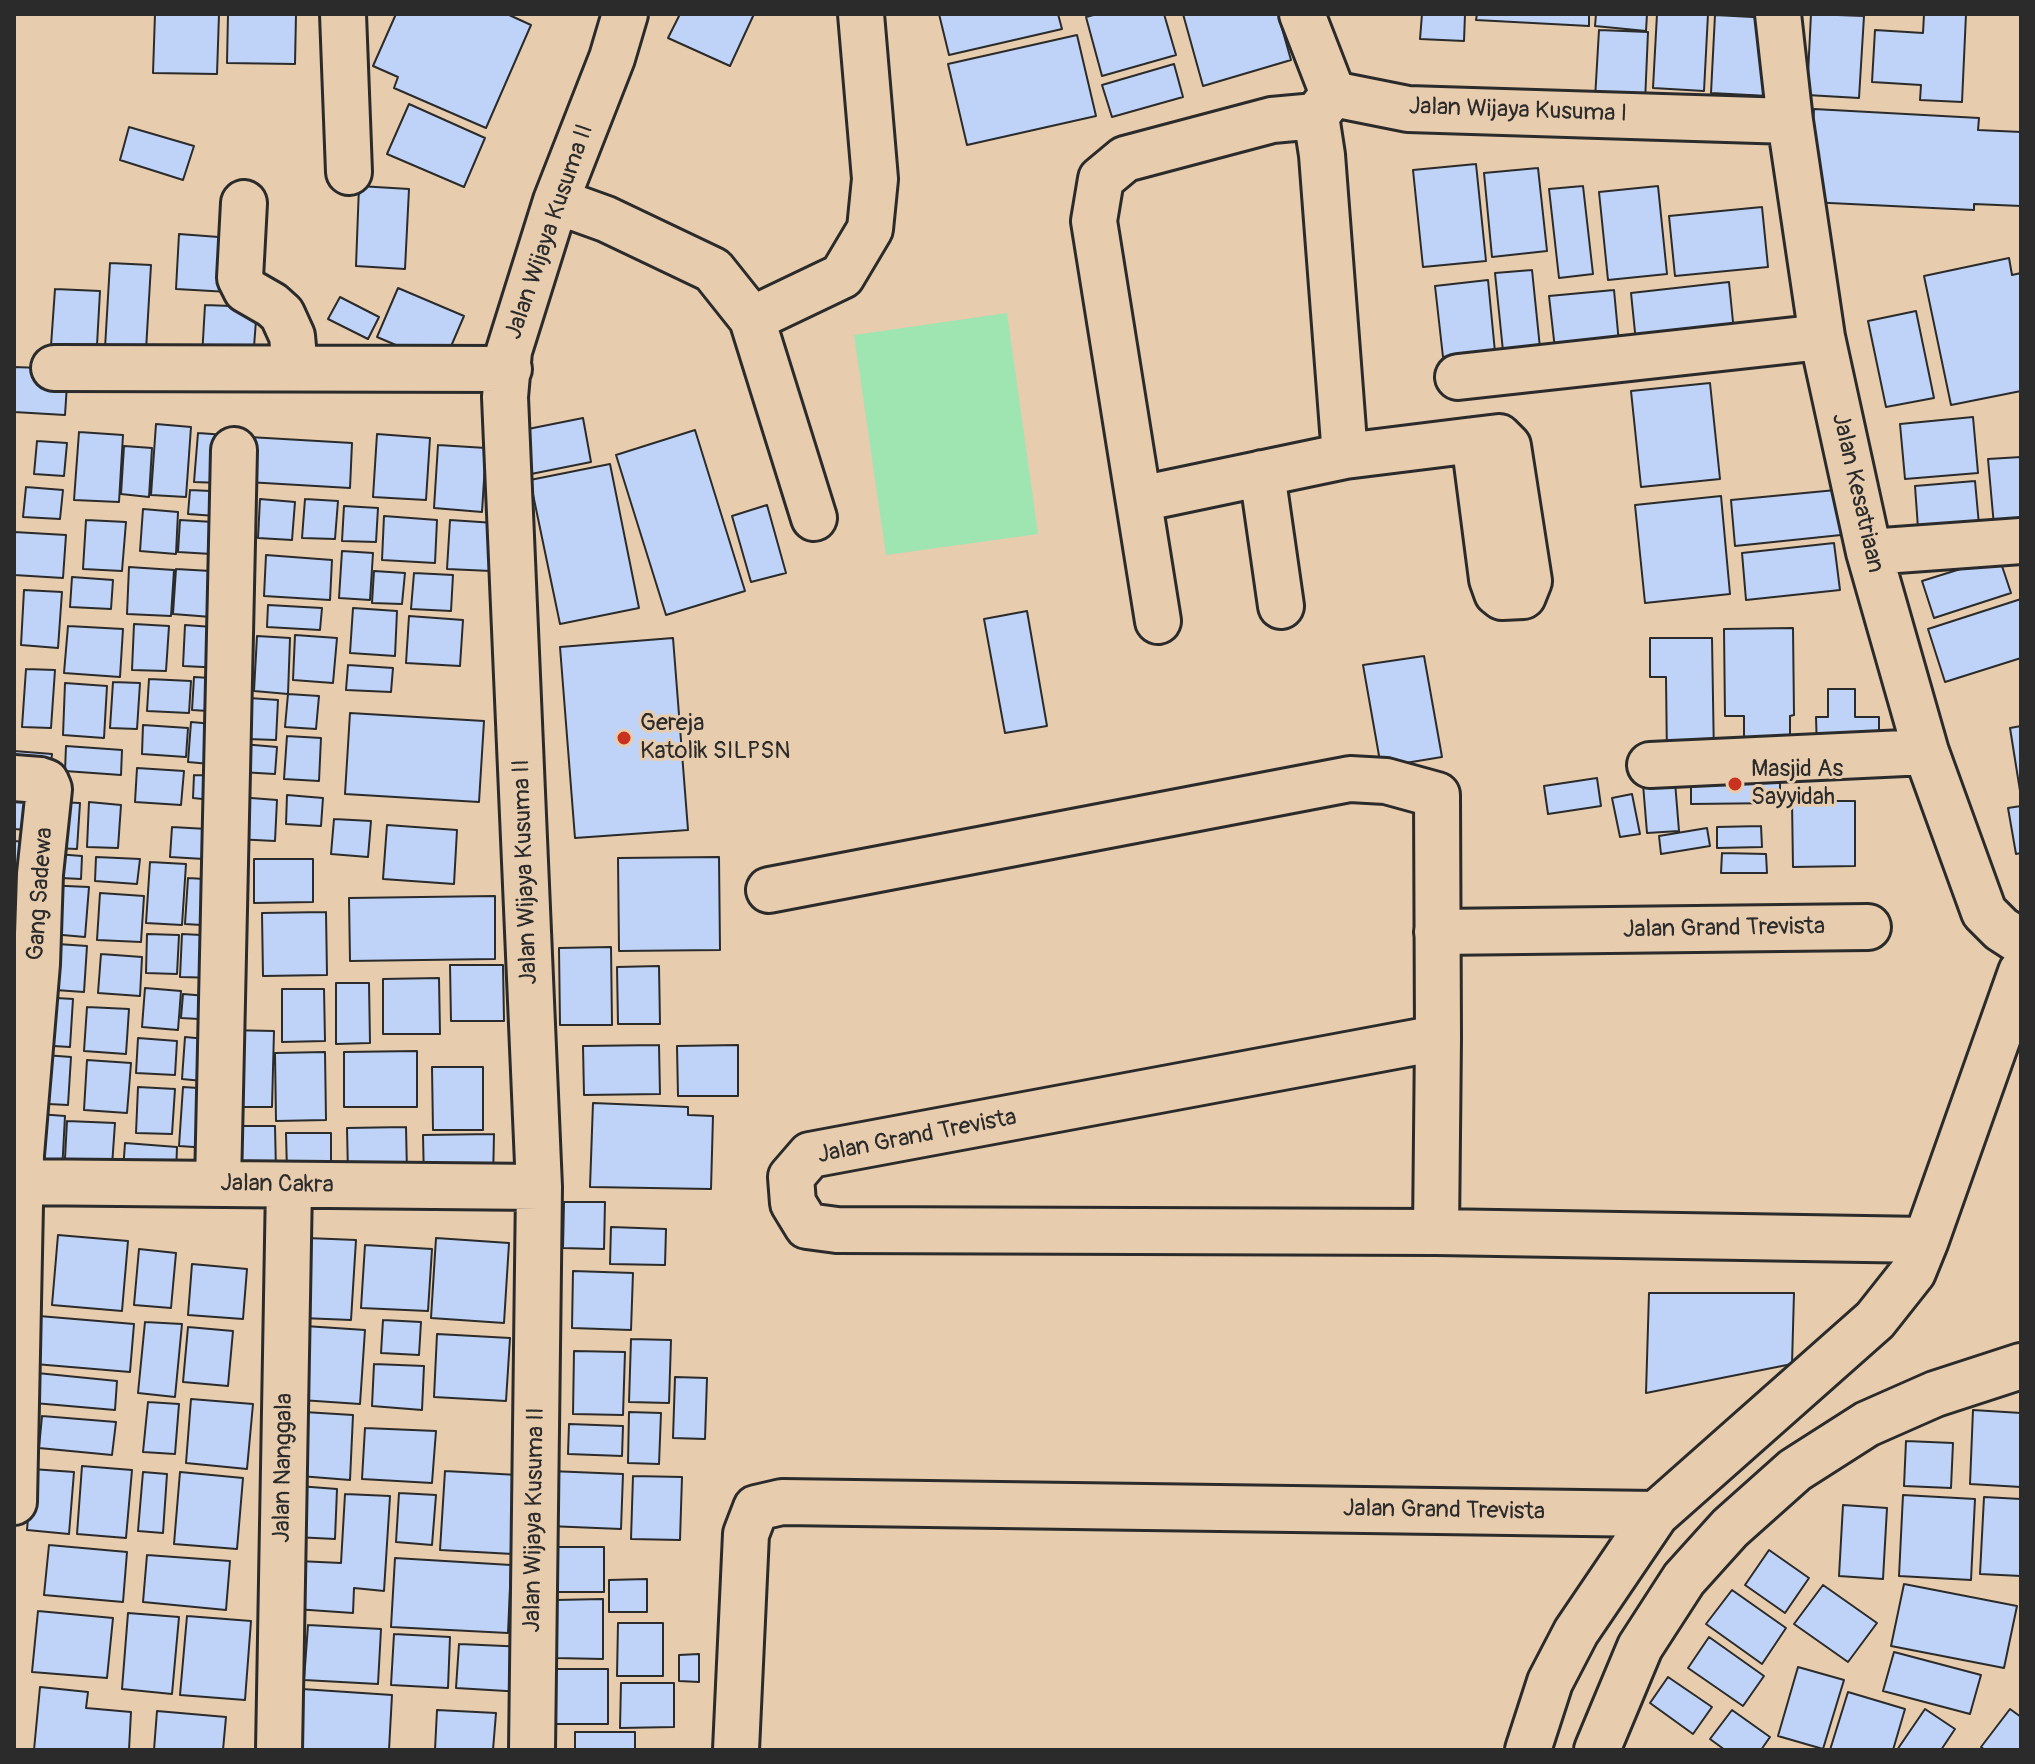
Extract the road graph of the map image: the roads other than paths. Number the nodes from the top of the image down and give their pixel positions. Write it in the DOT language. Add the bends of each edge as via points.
graph roads {
  1 [pos="343,14"];
  2 [pos="625,14"];
  3 [pos="861,14"];
  4 [pos="1302,14"];
  5 [pos="1778,14"];
  6 [pos="1325,105"];
  7 [pos="1790,121"];
  8 [pos="349,172"];
  9 [pos="556,201"];
  10 [pos="244,203"];
  11 [pos="752,319"];
  12 [pos="1822,337"];
  13 [pos="54,368"];
  14 [pos="295,368"];
  15 [pos="509,369"];
  16 [pos="1458,377"];
  17 [pos="1474,440"];
  18 [pos="234,450"];
  19 [pos="1345,456"];
  20 [pos="1262,473"];
  21 [pos="1140,499"];
  22 [pos="814,518"];
  23 [pos="2021,541"];
  24 [pos="1869,552"];
  25 [pos="1281,606"];
  26 [pos="1158,621"];
  27 [pos="1926,752"];
  28 [pos="1650,765"];
  29 [pos="14,778"];
  30 [pos="769,890"];
  31 [pos="1868,927"];
  32 [pos="1437,932"];
  33 [pos="2021,942"];
  34 [pos="2021,972"];
  35 [pos="1438,1038"];
  36 [pos="17,1182"];
  37 [pos="218,1184"];
  38 [pos="289,1185"];
  39 [pos="539,1187"];
  40 [pos="1436,1232"];
  41 [pos="1926,1240"];
  42 [pos="2021,1366"];
  43 [pos="14,1502"];
  44 [pos="1656,1514"];
  45 [pos="279,1750"];
  46 [pos="532,1750"];
  47 [pos="736,1750"];
  48 [pos="1528,1750"];
  49 [pos="1597,1750"];
  1 -- 8 [label="street"];
  2 -- 9 [label="street, Jalan Wijaya Kusuma II"];
  3 -- 11 [label="street" via="875,179 870,229 842,276"];
  4 -- 6 [label="street"];
  5 -- 7 [label="street, Jalan Kesatriaan"];
  6 -- 7 [label="street, Jalan Wijaya Kusuma I"];
  6 -- 19 [label="street" via="1322,155"];
  6 -- 21 [label="street, Jalan Wijaya Kusuma I" via="1125,159 1101,179 1094,221"];
  7 -- 12 [label="street, Jalan Kesatriaan"];
  9 -- 11 [label="street" via="713,270"];
  9 -- 15 [label="street, Jalan Wijaya Kusuma II" via="509,351"];
  10 -- 14 [label="street" via="240,278 246,290 282,314 292,336"];
  11 -- 22 [label="street"];
  12 -- 16 [label="street"];
  12 -- 24 [label="street, Jalan Kesatriaan"];
  13 -- 14 [label="street"];
  14 -- 15 [label="street"];
  15 -- 39 [label="street, Jalan Wijaya Kusuma II" via="505,397"];
  17 -- 19 [label="street"];
  18 -- 37 [label="street"];
  19 -- 20 [label="street"];
  20 -- 21 [label="street"];
  20 -- 25 [label="street"];
  21 -- 26 [label="street, Jalan Wijaya Kusuma I"];
  23 -- 24 [label="street"];
  24 -- 27 [label="street, Jalan Kesatriaan"];
  27 -- 28 [label="street"];
  27 -- 33 [label="street, Jalan Kesatriaan" via="1984,912"];
  29 -- 36 [label="street, Gang Sadewa" via="40,780 49,789"];
  30 -- 32 [label="street" via="1350,779 1386,781 1437,795"];
  31 -- 32 [label="street, Jalan Grand Trevista"];
  32 -- 35 [label="street"];
  34 -- 41 [label="street"];
  35 -- 40 [label="street"];
  35 -- 40 [label="street, Jalan Grand Trevista" via="810,1155 791,1177 793,1203 807,1226 837,1230"];
  36 -- 37 [label="street, Jalan Cakra"];
  36 -- 43 [label="street"];
  37 -- 38 [label="street, Jalan Cakra"];
  38 -- 39 [label="street, Jalan Cakra"];
  38 -- 45 [label="street, Jalan Nanggala"];
  39 -- 46 [label="street, Jalan Wijaya Kusuma II"];
  40 -- 41 [label="street, Jalan Grand Trevista"];
  41 -- 44 [label="street" via="1913,1272 1875,1320"];
  42 -- 49 [label="street" via="1935,1394 1867,1424 1795,1470 1730,1528 1684,1579 1640,1647"];
  44 -- 47 [label="street, Jalan Grand Trevista" via="782,1502 756,1508 746,1534"];
  44 -- 48 [label="street" via="1576,1632 1550,1682"];
}
